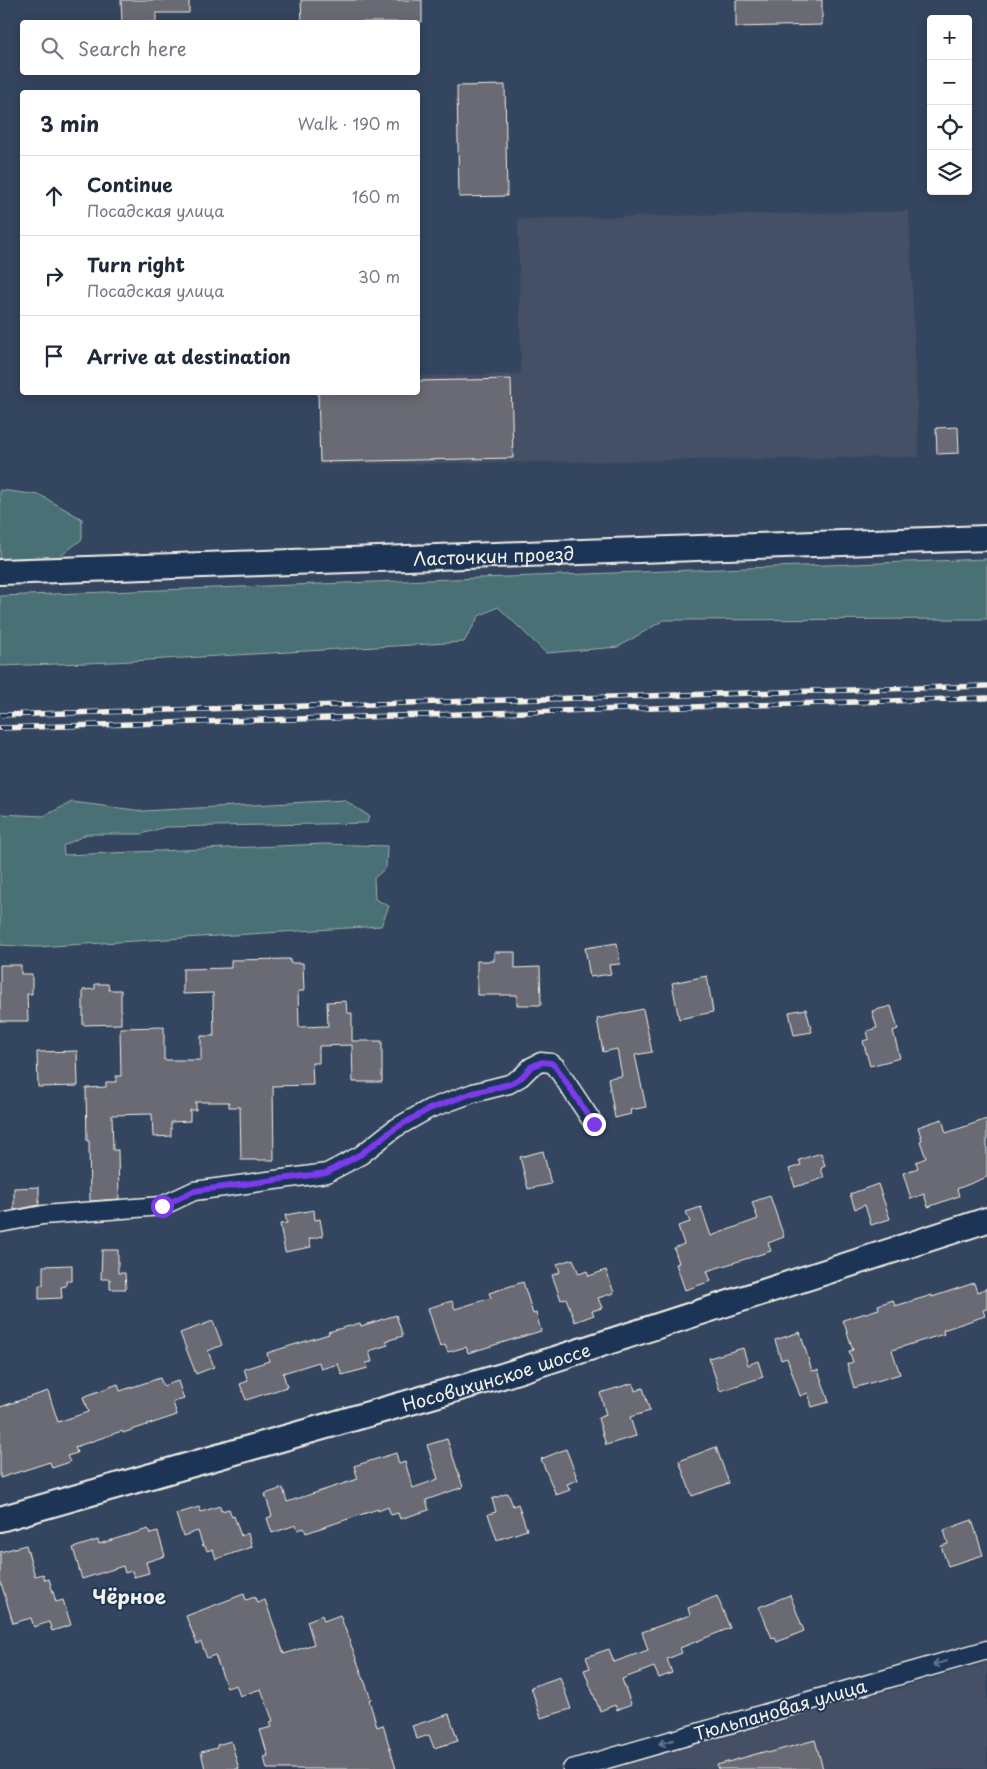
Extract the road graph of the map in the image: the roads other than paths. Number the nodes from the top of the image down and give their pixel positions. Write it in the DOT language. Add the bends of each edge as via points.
graph roads {
  1 [pos="987,538"];
  2 [pos="0,572"];
  3 [pos="594,1124"];
  4 [pos="987,1220"];
  5 [pos="0,1223"];
  6 [pos="0,1519"];
  7 [pos="987,1650"];
  8 [pos="572,1769"];
  1 -- 2 [label="main road, Ласточкин проезд"];
  3 -- 5 [label="street" via="556,1067 542,1062 510,1084 429,1109 326,1173 194,1191 162,1206 42,1215"];
  4 -- 6 [label="main road, Носовихинское шоссе" via="502,1376"];
  7 -- 8 [label="street, Тюльпановая улица, one-way"];
}
